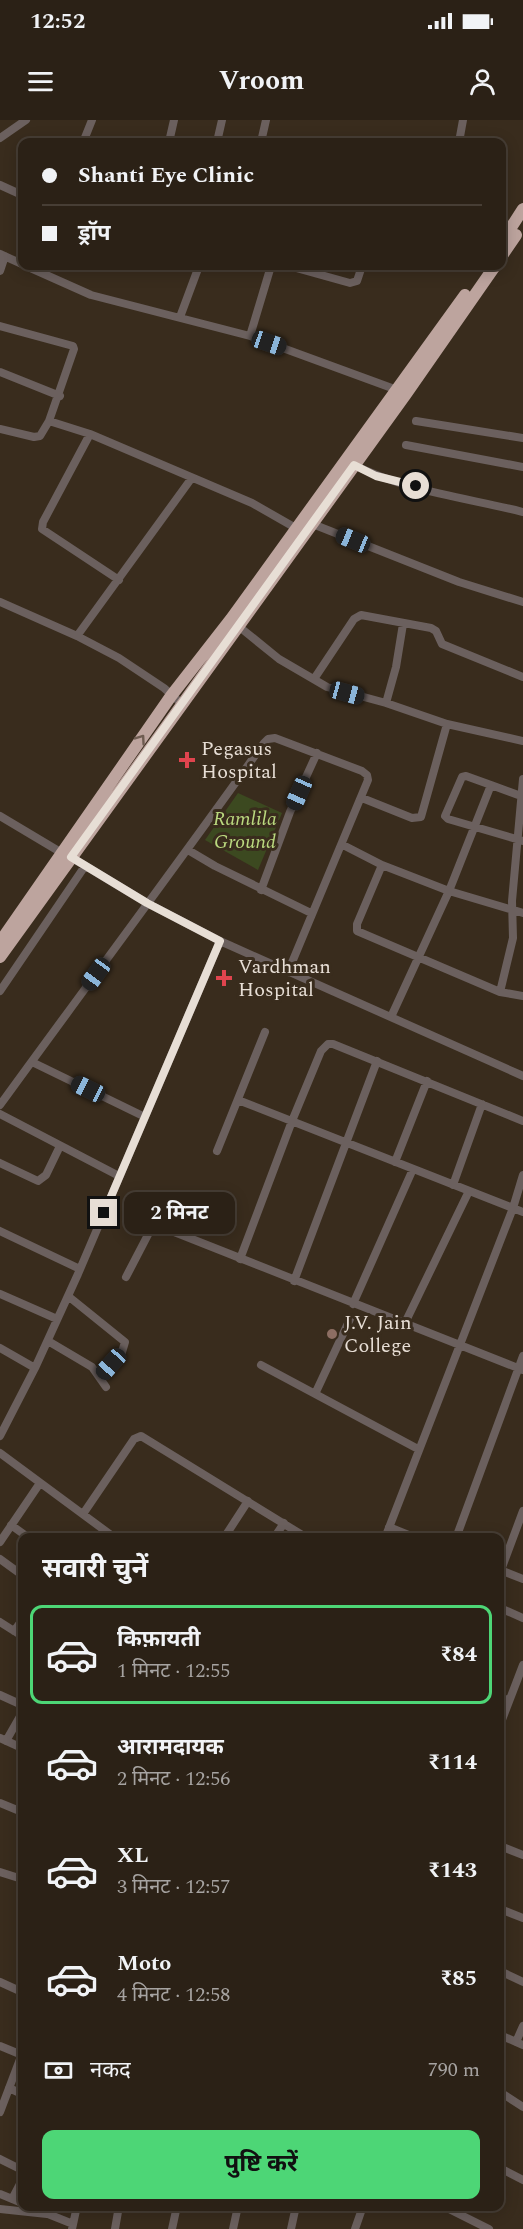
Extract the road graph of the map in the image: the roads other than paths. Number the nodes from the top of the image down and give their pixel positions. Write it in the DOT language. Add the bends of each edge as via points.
graph roads {
  1 [pos="26,120"];
  2 [pos="92,120"];
  3 [pos="174,120"];
  4 [pos="222,120"];
  5 [pos="266,120"];
  6 [pos="463,120"];
  7 [pos="0,138"];
  8 [pos="87,138"];
  9 [pos="170,138"];
  10 [pos="218,138"];
  11 [pos="262,138"];
  12 [pos="460,138"];
  13 [pos="0,185"];
  14 [pos="18,193"];
  15 [pos="523,209"];
  16 [pos="523,224"];
  17 [pos="506,241"];
  18 [pos="506,244"];
  19 [pos="3,255"];
  20 [pos="18,262"];
  21 [pos="35,270"];
  22 [pos="198,270"];
  23 [pos="270,270"];
  24 [pos="304,270"];
  25 [pos="361,270"];
  26 [pos="483,270"];
  27 [pos="492,270"];
  28 [pos="0,271"];
  29 [pos="180,317"];
  30 [pos="0,326"];
  31 [pos="250,336"];
  32 [pos="0,372"];
  33 [pos="401,391"];
  34 [pos="60,396"];
  35 [pos="49,421"];
  36 [pos="416,421"];
  37 [pos="0,429"];
  38 [pos="90,434"];
  39 [pos="523,438"];
  40 [pos="406,445"];
  41 [pos="354,465"];
  42 [pos="523,467"];
  43 [pos="191,478"];
  44 [pos="523,512"];
  45 [pos="303,526"];
  46 [pos="119,580"];
  47 [pos="523,602"];
  48 [pos="0,603"];
  49 [pos="403,624"];
  50 [pos="237,625"];
  51 [pos="77,636"];
  52 [pos="523,677"];
  53 [pos="315,679"];
  54 [pos="171,696"];
  55 [pos="386,703"];
  56 [pos="182,704"];
  57 [pos="447,724"];
  58 [pos="523,741"];
  59 [pos="317,753"];
  60 [pos="523,779"];
  61 [pos="490,785"];
  62 [pos="520,796"];
  63 [pos="362,798"];
  64 [pos="0,816"];
  65 [pos="475,827"];
  66 [pos="520,840"];
  67 [pos="343,845"];
  68 [pos="188,850"];
  69 [pos="65,854"];
  70 [pos="382,864"];
  71 [pos="85,866"];
  72 [pos="261,890"];
  73 [pos="449,891"];
  74 [pos="147,903"];
  75 [pos="512,911"];
  76 [pos="311,913"];
  77 [pos="523,913"];
  78 [pos="220,941"];
  79 [pos="0,942"];
  80 [pos="0,957"];
  81 [pos="420,957"];
  82 [pos="288,972"];
  83 [pos="0,991"];
  84 [pos="500,992"];
  85 [pos="523,996"];
  86 [pos="391,1017"];
  87 [pos="265,1032"];
  88 [pos="377,1061"];
  89 [pos="32,1062"];
  90 [pos="523,1076"];
  91 [pos="427,1081"];
  92 [pos="238,1100"];
  93 [pos="482,1104"];
  94 [pos="0,1105"];
  95 [pos="0,1114"];
  96 [pos="145,1117"];
  97 [pos="292,1121"];
  98 [pos="523,1121"];
  99 [pos="346,1142"];
  100 [pos="60,1146"];
  101 [pos="217,1151"];
  102 [pos="0,1162"];
  103 [pos="395,1162"];
  104 [pos="413,1169"];
  105 [pos="523,1174"];
  106 [pos="119,1176"];
  107 [pos="453,1185"];
  108 [pos="469,1191"];
  109 [pos="513,1208"];
  110 [pos="523,1212"];
  111 [pos="0,1231"];
  112 [pos="240,1259"];
  113 [pos="80,1269"];
  114 [pos="126,1277"];
  115 [pos="294,1281"];
  116 [pos="0,1294"];
  117 [pos="68,1296"];
  118 [pos="353,1304"];
  119 [pos="350,1318"];
  120 [pos="57,1319"];
  121 [pos="404,1325"];
  122 [pos="48,1341"];
  123 [pos="460,1345"];
  124 [pos="0,1348"];
  125 [pos="523,1356"];
  126 [pos="261,1365"];
  127 [pos="35,1368"];
  128 [pos="521,1369"];
  129 [pos="100,1376"];
  130 [pos="106,1387"];
  131 [pos="315,1394"];
  132 [pos="0,1436"];
  133 [pos="418,1449"];
  134 [pos="0,1453"];
  135 [pos="40,1483"];
  136 [pos="248,1501"];
  137 [pos="523,1511"];
  138 [pos="84,1514"];
  139 [pos="284,1523"];
  140 [pos="11,1525"];
  141 [pos="389,1527"];
  142 [pos="22,1533"];
  143 [pos="109,1533"];
  144 [pos="227,1533"];
  145 [pos="277,1533"];
  146 [pos="299,1533"];
  147 [pos="387,1533"];
  148 [pos="404,1533"];
  149 [pos="458,1533"];
  150 [pos="0,1542"];
  151 [pos="0,1559"];
  152 [pos="504,1560"];
  153 [pos="18,1572"];
  154 [pos="504,1572"];
  155 [pos="523,1579"];
  156 [pos="504,1610"];
  157 [pos="523,1618"];
  158 [pos="0,1622"];
  159 [pos="18,1626"];
  160 [pos="14,1631"];
  161 [pos="18,1634"];
  162 [pos="522,1671"];
  163 [pos="0,1695"];
  164 [pos="504,1698"];
  165 [pos="508,1701"];
  166 [pos="18,1703"];
  167 [pos="504,1713"];
  168 [pos="18,1718"];
  169 [pos="2,1739"];
  170 [pos="18,1746"];
  171 [pos="0,1803"];
  172 [pos="18,1810"];
  173 [pos="504,1848"];
  174 [pos="523,1856"];
  175 [pos="0,1872"];
  176 [pos="18,1878"];
  177 [pos="504,1911"];
  178 [pos="523,1918"];
  179 [pos="504,1973"];
  180 [pos="0,1982"];
  181 [pos="523,1982"];
  182 [pos="18,1990"];
  183 [pos="523,2026"];
  184 [pos="504,2037"];
  185 [pos="520,2043"];
  186 [pos="0,2046"];
  187 [pos="18,2053"];
  188 [pos="18,2064"];
  189 [pos="9,2088"];
  190 [pos="18,2092"];
  191 [pos="504,2095"];
  192 [pos="523,2107"];
  193 [pos="0,2112"];
  194 [pos="0,2159"];
  195 [pos="18,2168"];
  196 [pos="504,2170"];
  197 [pos="523,2180"];
  198 [pos="18,2188"];
  199 [pos="0,2194"];
  200 [pos="12,2199"];
  201 [pos="18,2201"];
  202 [pos="0,2209"];
  203 [pos="18,2211"];
  204 [pos="19,2211"];
  205 [pos="41,2211"];
  206 [pos="76,2211"];
  207 [pos="117,2211"];
  208 [pos="176,2211"];
  209 [pos="237,2211"];
  210 [pos="295,2211"];
  211 [pos="361,2211"];
  212 [pos="453,2211"];
  213 [pos="47,2214"];
  214 [pos="73,2227"];
  215 [pos="115,2229"];
  216 [pos="172,2229"];
  217 [pos="233,2229"];
  218 [pos="291,2229"];
  219 [pos="355,2229"];
  220 [pos="489,2229"];
  1 -- 7 [label="street"];
  2 -- 8 [label="street"];
  3 -- 9 [label="street"];
  4 -- 10 [label="street"];
  5 -- 11 [label="street"];
  6 -- 12 [label="street"];
  13 -- 14 [label="street"];
  15 -- 17 [label="highway"];
  16 -- 18 [label="highway"];
  19 -- 20 [label="street"];
  19 -- 28 [label="street"];
  21 -- 29 [label="street" via="91,295"];
  22 -- 29 [label="street"];
  23 -- 31 [label="street"];
  24 -- 25 [label="street" via="350,283 357,281"];
  26 -- 33 [label="highway"];
  27 -- 33 [label="highway"];
  29 -- 31 [label="street"];
  30 -- 34 [label="street" via="73,346"];
  31 -- 33 [label="street"];
  32 -- 34 [label="street"];
  33 -- 41 [label="highway"];
  33 -- 45 [label="highway"];
  34 -- 35 [label="street"];
  35 -- 37 [label="street" via="40,436"];
  35 -- 38 [label="street"];
  36 -- 39 [label="street"];
  38 -- 43 [label="street"];
  38 -- 46 [label="street" via="42,530"];
  40 -- 42 [label="street"];
  41 -- 44 [label="street" via="397,482"];
  41 -- 45 [label="highway"];
  43 -- 45 [label="street"];
  43 -- 46 [label="street"];
  45 -- 47 [label="street"];
  45 -- 50 [label="highway"];
  45 -- 54 [label="highway"];
  46 -- 51 [label="street"];
  48 -- 51 [label="street"];
  49 -- 52 [label="street" via="434,629 441,644"];
  49 -- 53 [label="street" via="358,616"];
  49 -- 55 [label="street"];
  50 -- 53 [label="street" via="279,659"];
  50 -- 56 [label="highway"];
  51 -- 54 [label="street" via="119,658"];
  53 -- 55 [label="street" via="327,687"];
  54 -- 56 [label="street"];
  69 -- 54 [label="highway, one-way"];
  55 -- 57 [label="street"];
  56 -- 69 [label="highway"];
  57 -- 58 [label="street"];
  57 -- 63 [label="street" via="421,817 412,818"];
  59 -- 63 [label="street" via="367,775"];
  59 -- 68 [label="street" via="268,739"];
  59 -- 72 [label="street"];
  60 -- 62 [label="street"];
  61 -- 62 [label="street"];
  61 -- 65 [label="street"];
  61 -- 65 [label="street" via="462,777 445,814 448,819"];
  62 -- 66 [label="street"];
  63 -- 67 [label="street"];
  64 -- 69 [label="street"];
  65 -- 66 [label="street"];
  65 -- 73 [label="street"];
  66 -- 75 [label="street"];
  67 -- 70 [label="street"];
  67 -- 76 [label="street"];
  68 -- 72 [label="street"];
  68 -- 74 [label="street"];
  69 -- 71 [label="street"];
  69 -- 79 [label="highway"];
  69 -- 80 [label="highway"];
  70 -- 73 [label="street"];
  70 -- 81 [label="street" via="355,928"];
  71 -- 74 [label="street"];
  71 -- 83 [label="street"];
  72 -- 76 [label="street"];
  73 -- 75 [label="street"];
  73 -- 81 [label="street"];
  74 -- 78 [label="street"];
  74 -- 89 [label="street"];
  75 -- 77 [label="street"];
  75 -- 84 [label="street" via="511,951"];
  76 -- 82 [label="street"];
  78 -- 82 [label="street"];
  78 -- 96 [label="street"];
  81 -- 84 [label="street"];
  81 -- 86 [label="street"];
  82 -- 86 [label="street"];
  84 -- 85 [label="street"];
  86 -- 90 [label="street"];
  87 -- 92 [label="street"];
  88 -- 91 [label="street"];
  88 -- 97 [label="street" via="333,1044 324,1046"];
  88 -- 99 [label="street"];
  89 -- 94 [label="street"];
  89 -- 96 [label="street"];
  91 -- 93 [label="street"];
  91 -- 103 [label="street"];
  92 -- 97 [label="street"];
  92 -- 101 [label="street"];
  93 -- 98 [label="street"];
  93 -- 107 [label="street"];
  95 -- 100 [label="street"];
  96 -- 106 [label="street"];
  97 -- 99 [label="street"];
  97 -- 112 [label="street"];
  99 -- 103 [label="street"];
  99 -- 115 [label="street"];
  100 -- 102 [label="street" via="46,1175 38,1181"];
  100 -- 106 [label="street"];
  103 -- 104 [label="street"];
  104 -- 107 [label="street"];
  104 -- 118 [label="street"];
  105 -- 109 [label="street"];
  106 -- 113 [label="street"];
  107 -- 108 [label="street"];
  108 -- 109 [label="street"];
  108 -- 121 [label="street"];
  109 -- 110 [label="street"];
  109 -- 123 [label="street"];
  111 -- 113 [label="street"];
  112 -- 114 [label="street" via="155,1226"];
  112 -- 115 [label="street"];
  113 -- 117 [label="street"];
  115 -- 118 [label="street"];
  116 -- 120 [label="street"];
  117 -- 120 [label="street"];
  117 -- 129 [label="street" via="125,1342 122,1352"];
  118 -- 121 [label="street"];
  119 -- 131 [label="street"];
  120 -- 122 [label="street"];
  121 -- 123 [label="street"];
  122 -- 127 [label="street"];
  122 -- 129 [label="street"];
  123 -- 128 [label="street"];
  123 -- 133 [label="street"];
  124 -- 127 [label="street"];
  125 -- 128 [label="street"];
  126 -- 131 [label="street"];
  127 -- 132 [label="street"];
  128 -- 149 [label="street"];
  129 -- 130 [label="street"];
  131 -- 133 [label="street"];
  133 -- 141 [label="street"];
  134 -- 135 [label="street"];
  135 -- 138 [label="street"];
  135 -- 140 [label="street"];
  136 -- 138 [label="street" via="141,1436 134,1439"];
  136 -- 139 [label="street"];
  136 -- 144 [label="street"];
  137 -- 152 [label="street"];
  138 -- 143 [label="street"];
  139 -- 145 [label="street"];
  139 -- 146 [label="street"];
  140 -- 142 [label="street"];
  140 -- 150 [label="street"];
  141 -- 147 [label="street"];
  141 -- 148 [label="street"];
  151 -- 153 [label="street"];
  154 -- 155 [label="street"];
  156 -- 157 [label="street"];
  158 -- 160 [label="street"];
  159 -- 160 [label="street"];
  160 -- 161 [label="street"];
  162 -- 165 [label="street"];
  163 -- 166 [label="street"];
  164 -- 165 [label="street"];
  165 -- 167 [label="street"];
  168 -- 169 [label="street"];
  169 -- 170 [label="street"];
  171 -- 172 [label="street"];
  173 -- 174 [label="street"];
  175 -- 176 [label="street"];
  177 -- 178 [label="street"];
  179 -- 181 [label="street"];
  180 -- 182 [label="street"];
  183 -- 185 [label="street"];
  184 -- 185 [label="street"];
  186 -- 187 [label="street"];
  188 -- 189 [label="street"];
  189 -- 190 [label="street"];
  189 -- 193 [label="street"];
  191 -- 192 [label="street"];
  194 -- 195 [label="street"];
  196 -- 197 [label="street"];
  198 -- 200 [label="street"];
  199 -- 200 [label="street"];
  200 -- 201 [label="street"];
  202 -- 203 [label="street"];
  204 -- 213 [label="street"];
  205 -- 213 [label="street"];
  206 -- 214 [label="street"];
  207 -- 215 [label="street"];
  208 -- 216 [label="street"];
  209 -- 217 [label="street"];
  210 -- 218 [label="street"];
  211 -- 219 [label="street"];
  212 -- 220 [label="street"];
  213 -- 214 [label="street"];
}
